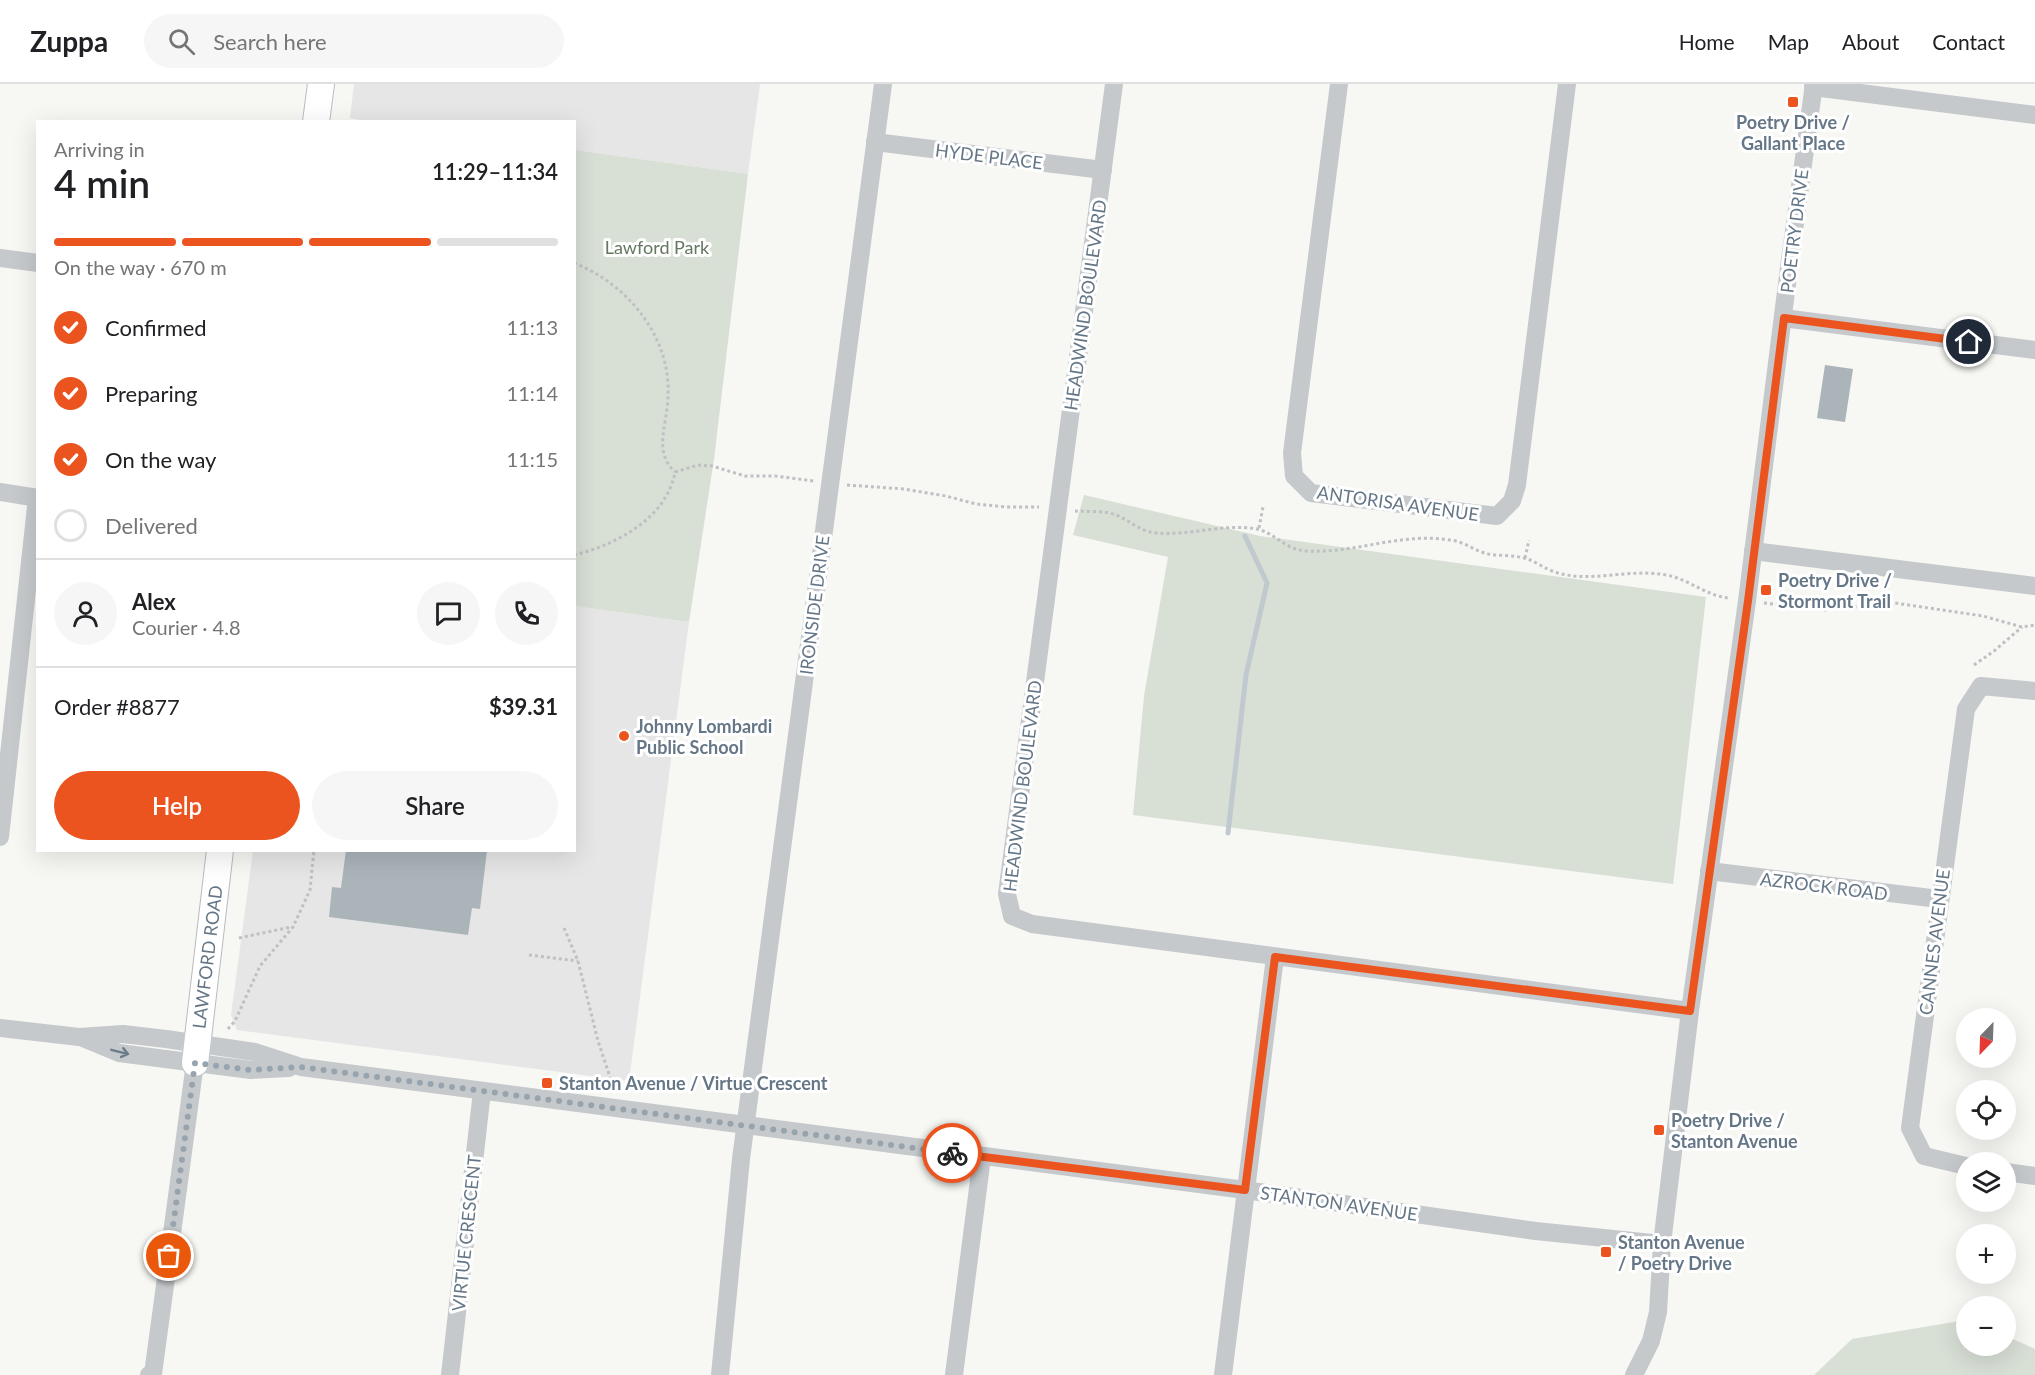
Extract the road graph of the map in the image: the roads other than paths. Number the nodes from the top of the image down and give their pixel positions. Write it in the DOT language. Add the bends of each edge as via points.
graph roads {
  1 [pos="321,84"];
  2 [pos="883,84"];
  3 [pos="1114,84"];
  4 [pos="1340,84"];
  5 [pos="1568,84"];
  6 [pos="1814,85"];
  7 [pos="2035,115"];
  8 [pos="316,120"];
  9 [pos="875,142"];
  10 [pos="1103,170"];
  11 [pos="0,258"];
  12 [pos="36,263"];
  13 [pos="1784,318"];
  14 [pos="2035,350"];
  15 [pos="0,492"];
  16 [pos="36,498"];
  17 [pos="36,507"];
  18 [pos="1753,551"];
  19 [pos="2035,586"];
  20 [pos="2035,691"];
  21 [pos="0,837"];
  22 [pos="220,852"];
  23 [pos="1709,871"];
  24 [pos="1939,899"];
  25 [pos="1275,957"];
  26 [pos="1690,1011"];
  27 [pos="0,1028"];
  28 [pos="196,1053"];
  29 [pos="482,1091"];
  30 [pos="746,1126"];
  31 [pos="982,1157"];
  32 [pos="1956,1164"];
  33 [pos="2016,1173"];
  34 [pos="2035,1176"];
  35 [pos="1245,1190"];
  36 [pos="1662,1244"];
  37 [pos="149,1375"];
  38 [pos="450,1375"];
  39 [pos="720,1375"];
  40 [pos="954,1375"];
  41 [pos="1223,1375"];
  42 [pos="1635,1375"];
  1 -- 8 [label="street"];
  2 -- 9 [label="street, IRONSIDE DRIVE"];
  3 -- 10 [label="street, HEADWIND BOULEVARD"];
  4 -- 5 [label="street, ANTORISA AVENUE" via="1292,453 1294,476 1311,493 1497,516 1512,501 1517,485"];
  6 -- 7 [label="street"];
  6 -- 13 [label="street, POETRY DRIVE"];
  9 -- 10 [label="street, HYDE PLACE"];
  9 -- 30 [label="street, IRONSIDE DRIVE"];
  10 -- 25 [label="street, HEADWIND BOULEVARD" via="1007,894 1012,916 1032,924"];
  11 -- 12 [label="street"];
  13 -- 14 [label="street"];
  13 -- 18 [label="street, POETRY DRIVE"];
  15 -- 16 [label="street"];
  17 -- 21 [label="street"];
  18 -- 19 [label="street"];
  18 -- 23 [label="street, POETRY DRIVE"];
  20 -- 24 [label="street, CANNES AVENUE" via="1981,686 1966,709"];
  22 -- 28 [label="street, LAWFORD ROAD"];
  23 -- 24 [label="street, AZROCK ROAD"];
  23 -- 26 [label="street, POETRY DRIVE"];
  24 -- 32 [label="street, CANNES AVENUE" via="1910,1128 1924,1156"];
  25 -- 26 [label="street, HEADWIND BOULEVARD"];
  25 -- 35 [label="street"];
  26 -- 36 [label="street, POETRY DRIVE"];
  27 -- 28 [label="street, STANTON AVENUE" via="79,1037 123,1034"];
  28 -- 29 [label="street, STANTON AVENUE" via="255,1052 301,1067"];
  28 -- 37 [label="street" via="153,1374"];
  29 -- 30 [label="street, STANTON AVENUE"];
  29 -- 38 [label="street, VIRTUE CRESCENT"];
  30 -- 31 [label="street, STANTON AVENUE"];
  30 -- 39 [label="street"];
  31 -- 35 [label="street, STANTON AVENUE"];
  31 -- 40 [label="street"];
  33 -- 34 [label="street"];
  35 -- 36 [label="street, STANTON AVENUE" via="1536,1231"];
  35 -- 41 [label="street"];
  36 -- 42 [label="street, POETRY DRIVE" via="1658,1312 1651,1341"];
}
